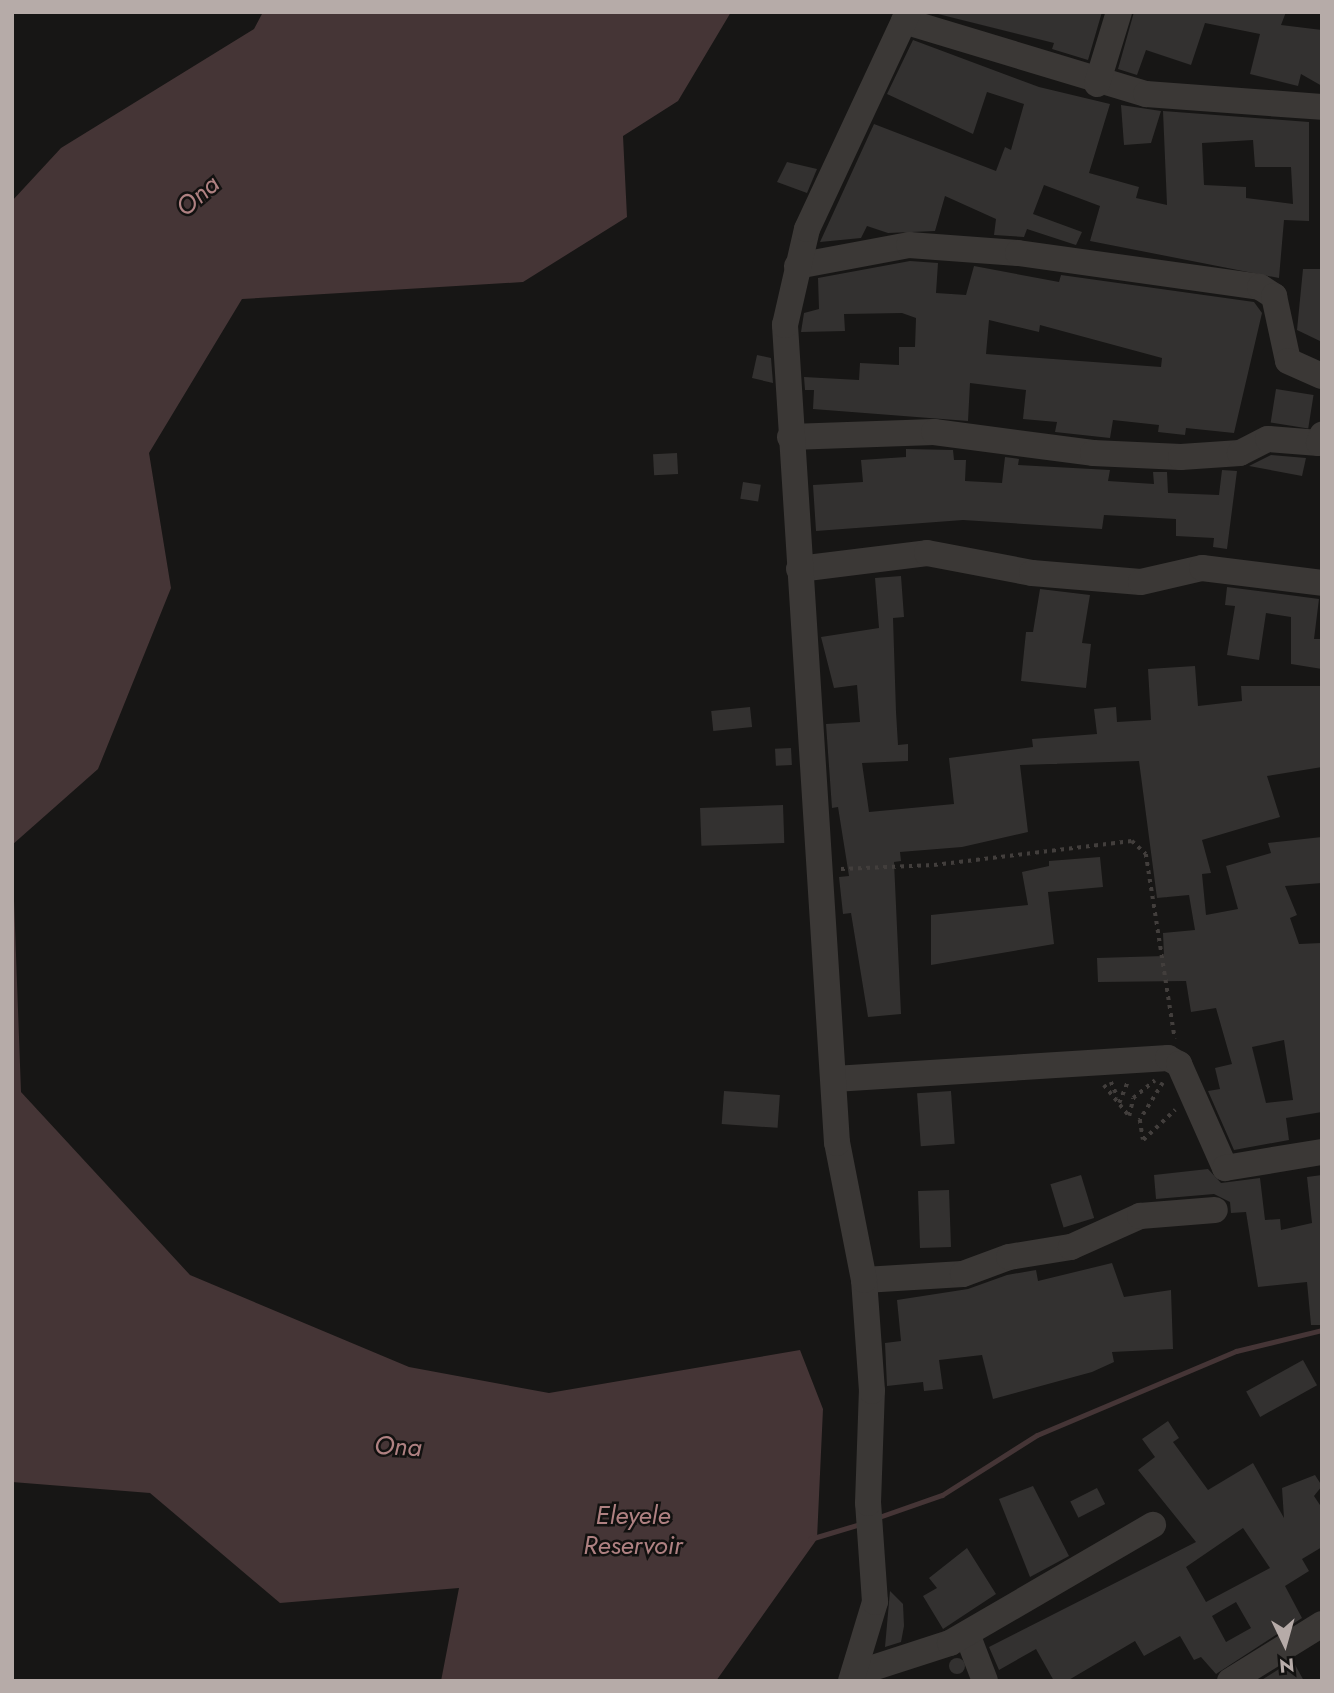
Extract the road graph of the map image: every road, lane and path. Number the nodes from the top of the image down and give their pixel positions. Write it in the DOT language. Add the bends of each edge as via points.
graph roads {
  1 [pos="1119,12"];
  2 [pos="906,17"];
  3 [pos="1097,84"];
  4 [pos="1322,107"];
  5 [pos="797,266"];
  6 [pos="1322,376"];
  7 [pos="1322,435"];
  8 [pos="790,437"];
  9 [pos="799,569"];
  10 [pos="1322,583"];
  11 [pos="821,870"];
  12 [pos="1178,1069"];
  13 [pos="834,1079"];
  14 [pos="1100,1082"];
  15 [pos="1322,1152"];
  16 [pos="1214,1210"];
  17 [pos="864,1280"];
  18 [pos="1153,1525"];
  19 [pos="1322,1624"];
  20 [pos="967,1634"];
  21 [pos="853,1677"];
  22 [pos="985,1681"];
  23 [pos="1230,1681"];
  1 -- 3 [label="street"];
  2 -- 3 [label="street"];
  2 -- 5 [label="street" via="807,229"];
  3 -- 4 [label="street" via="1146,94"];
  5 -- 6 [label="street" via="909,245 1018,253 1260,287 1274,296 1288,361"];
  5 -- 8 [label="street" via="785,325"];
  7 -- 8 [label="street" via="1319,443 1268,439 1240,453 1181,457 1093,453 934,432"];
  8 -- 9 [label="street"];
  9 -- 10 [label="street" via="927,553 1032,573 1141,582 1202,568"];
  9 -- 11 [label="street"];
  11 -- 12 [label="path" via="934,865 1112,841 1141,845"];
  11 -- 13 [label="street"];
  12 -- 12 [label="path" via="1170,1118 1143,1140 1140,1120"];
  12 -- 13 [label="street"];
  12 -- 14 [label="path" via="1133,1098 1129,1116"];
  12 -- 15 [label="street" via="1224,1168"];
  13 -- 17 [label="street" via="837,1143"];
  16 -- 17 [label="street" via="1140,1216 1071,1247 1009,1257 963,1274"];
  17 -- 21 [label="street" via="876,1601"];
  18 -- 20 [label="street"];
  19 -- 23 [label="street"];
  20 -- 21 [label="street" via="923,1656"];
  20 -- 22 [label="street"];
}
